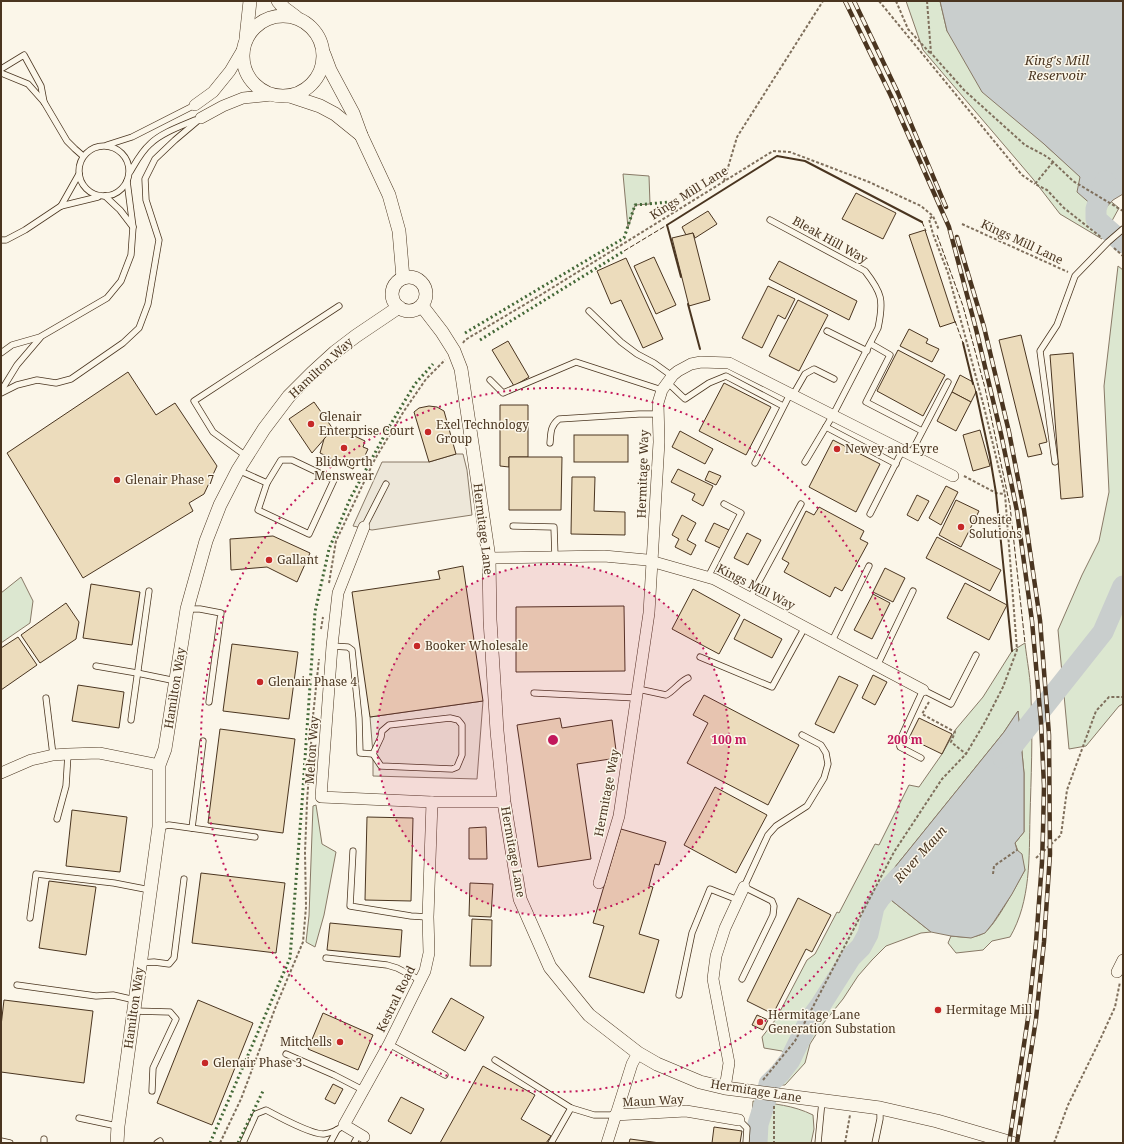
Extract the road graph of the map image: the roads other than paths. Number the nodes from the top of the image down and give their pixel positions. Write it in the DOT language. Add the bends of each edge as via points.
graph roads {
  1 [pos="250,1"];
  2 [pos="278,1"];
  3 [pos="300,20"];
  4 [pos="244,45"];
  5 [pos="323,52"];
  6 [pos="1,69"];
  7 [pos="1,73"];
  8 [pos="272,95"];
  9 [pos="290,96"];
  10 [pos="44,102"];
  11 [pos="195,104"];
  12 [pos="200,118"];
  13 [pos="360,135"];
  14 [pos="106,145"];
  15 [pos="83,156"];
  16 [pos="79,174"];
  17 [pos="129,174"];
  18 [pos="127,180"];
  19 [pos="103,196"];
  20 [pos="61,206"];
  21 [pos="770,220"];
  22 [pos="133,227"];
  23 [pos="1123,229"];
  24 [pos="1,240"];
  25 [pos="403,278"];
  26 [pos="339,306"];
  27 [pos="422,306"];
  28 [pos="399,307"];
  29 [pos="589,311"];
  30 [pos="827,332"];
  31 [pos="40,337"];
  32 [pos="870,344"];
  33 [pos="867,351"];
  34 [pos="1,353"];
  35 [pos="743,370"];
  36 [pos="834,379"];
  37 [pos="490,380"];
  38 [pos="738,382"];
  39 [pos="948,382"];
  40 [pos="667,383"];
  41 [pos="1,392"];
  42 [pos="792,395"];
  43 [pos="784,406"];
  44 [pos="658,414"];
  45 [pos="833,416"];
  46 [pos="826,427"];
  47 [pos="922,432"];
  48 [pos="550,443"];
  49 [pos="906,453"];
  50 [pos="247,456"];
  51 [pos="805,462"];
  52 [pos="1055,462"];
  53 [pos="755,463"];
  54 [pos="896,464"];
  55 [pos="238,470"];
  56 [pos="953,476"];
  57 [pos="268,483"];
  58 [pos="386,484"];
  59 [pos="724,504"];
  60 [pos="801,504"];
  61 [pos="870,514"];
  62 [pos="513,526"];
  63 [pos="364,527"];
  64 [pos="555,557"];
  65 [pos="489,558"];
  66 [pos="652,561"];
  67 [pos="869,566"];
  68 [pos="708,577"];
  69 [pos="149,591"];
  70 [pos="913,591"];
  71 [pos="750,598"];
  72 [pos="187,609"];
  73 [pos="805,627"];
  74 [pos="832,642"];
  75 [pos="332,646"];
  76 [pos="976,655"];
  77 [pos="700,657"];
  78 [pos="96,666"];
  79 [pos="877,666"];
  80 [pos="137,672"];
  81 [pos="688,678"];
  82 [pos="176,682"];
  83 [pos="534,693"];
  84 [pos="928,693"];
  85 [pos="637,694"];
  86 [pos="46,698"];
  87 [pos="209,702"];
  88 [pos="131,720"];
  89 [pos="802,735"];
  90 [pos="203,741"];
  91 [pos="68,754"];
  92 [pos="373,754"];
  93 [pos="53,755"];
  94 [pos="921,758"];
  95 [pos="159,765"];
  96 [pos="1,773"];
  97 [pos="432,802"];
  98 [pos="504,802"];
  99 [pos="57,819"];
  100 [pos="159,827"];
  101 [pos="192,828"];
  102 [pos="255,837"];
  103 [pos="353,851"];
  104 [pos="184,879"];
  105 [pos="599,884"];
  106 [pos="744,887"];
  107 [pos="150,890"];
  108 [pos="738,900"];
  109 [pos="428,917"];
  110 [pos="30,918"];
  111 [pos="326,958"];
  112 [pos="1123,960"];
  113 [pos="140,963"];
  114 [pos="1117,972"];
  115 [pos="742,979"];
  116 [pos="420,980"];
  117 [pos="17,985"];
  118 [pos="680,995"];
  119 [pos="134,1006"];
  120 [pos="389,1044"];
  121 [pos="638,1053"];
  122 [pos="286,1054"];
  123 [pos="495,1060"];
  124 [pos="445,1075"];
  125 [pos="726,1088"];
  126 [pos="363,1090"];
  127 [pos="152,1091"];
  128 [pos="822,1101"];
  129 [pos="571,1108"];
  130 [pos="880,1108"];
  131 [pos="615,1115"];
  132 [pos="79,1118"];
  133 [pos="739,1120"];
  134 [pos="118,1126"];
  135 [pos="340,1128"];
  136 [pos="359,1138"];
  137 [pos="990,1140"];
  138 [pos="1,1141"];
  139 [pos="10,1143"];
  140 [pos="117,1143"];
  141 [pos="243,1143"];
  142 [pos="330,1143"];
  143 [pos="551,1143"];
  144 [pos="607,1143"];
  145 [pos="746,1143"];
  146 [pos="818,1143"];
  147 [pos="875,1143"];
  148 [pos="1012,1143"];
  1 -- 4 [label="street"];
  2 -- 3 [label="street"];
  3 -- 4 [label="street" via="284,16 268,18 254,28"];
  3 -- 5 [label="street" via="314,30"];
  4 -- 8 [label="street" via="246,74 260,90"];
  4 -- 11 [label="street" via="230,71 213,92"];
  5 -- 9 [label="street" via="321,69 313,84"];
  5 -- 13 [label="street" via="353,113"];
  6 -- 10 [label="lane" via="24,55 41,86"];
  7 -- 10 [label="lane" via="28,84"];
  8 -- 9 [label="street"];
  8 -- 12 [label="street" via="243,98"];
  9 -- 13 [label="street" via="335,114"];
  10 -- 15 [label="lane" via="67,141"];
  11 -- 14 [label="lane" via="132,137"];
  12 -- 17 [label="lane" via="174,129 151,143"];
  12 -- 41 [label="lane" via="155,159 145,179 146,200 159,240 148,304 139,328 123,343 71,379 56,383 37,380"];
  13 -- 25 [label="street" via="389,194 399,232"];
  14 -- 15 [label="lane" via="93,147"];
  14 -- 17 [label="lane" via="113,146 124,154"];
  15 -- 16 [label="lane" via="78,168"];
  16 -- 19 [label="lane" via="84,186 94,194"];
  16 -- 20 [label="lane"];
  17 -- 18 [label="lane"];
  18 -- 19 [label="lane" via="119,192"];
  18 -- 22 [label="lane"];
  19 -- 20 [label="lane"];
  19 -- 22 [label="lane" via="120,210"];
  20 -- 24 [label="lane" via="24,230"];
  21 -- 32 [label="lane, Bleak Hill Way" via="865,271 881,299 878,328"];
  22 -- 31 [label="lane" via="131,255 122,281 107,298"];
  23 -- 52 [label="lane" via="1075,276 1057,325 1040,351"];
  25 -- 27 [label="street" via="415,278 424,286 426,299"];
  25 -- 28 [label="street" via="393,287 392,292 392,298"];
  26 -- 50 [label="lane" via="194,401 213,432"];
  27 -- 28 [label="street" via="412,311"];
  27 -- 65 [label="street, Hermitage Lane" via="454,351 461,369"];
  28 -- 50 [label="street, Hamilton Way" via="356,336 312,373 289,396"];
  29 -- 40 [label="lane" via="621,342 654,363"];
  30 -- 33 [label="lane"];
  31 -- 34 [label="lane" via="12,345"];
  31 -- 41 [label="lane" via="17,365"];
  32 -- 33 [label="lane, Bleak Hill Way"];
  32 -- 47 [label="lane" via="890,355 866,402"];
  33 -- 45 [label="lane, Bleak Hill Way"];
  35 -- 38 [label="lane"];
  35 -- 40 [label="street" via="730,363 701,362 678,371"];
  35 -- 42 [label="street"];
  36 -- 42 [label="lane" via="814,369 805,374"];
  37 -- 40 [label="lane" via="502,393 576,362"];
  38 -- 40 [label="lane" via="726,376 709,383 685,399"];
  38 -- 43 [label="lane"];
  39 -- 47 [label="lane"];
  40 -- 44 [label="street, Hermitage Way" via="658,403"];
  42 -- 43 [label="lane"];
  42 -- 45 [label="street"];
  43 -- 53 [label="lane"];
  44 -- 48 [label="lane" via="559,419 552,428"];
  44 -- 66 [label="street, Hermitage Way" via="659,442"];
  45 -- 46 [label="lane, Bleak Hill Way"];
  45 -- 49 [label="street"];
  46 -- 51 [label="lane, Bleak Hill Way"];
  46 -- 54 [label="lane"];
  47 -- 49 [label="lane"];
  49 -- 54 [label="lane"];
  49 -- 56 [label="street"];
  50 -- 55 [label="street, Hamilton Way"];
  54 -- 61 [label="lane"];
  55 -- 57 [label="lane"];
  55 -- 72 [label="street, Hamilton Way" via="220,505 206,541"];
  57 -- 57 [label="lane" via="281,460 292,460 334,480 309,534 258,510"];
  58 -- 63 [label="lane"];
  59 -- 68 [label="lane" via="741,513"];
  60 -- 71 [label="lane"];
  62 -- 64 [label="lane" via="554,527"];
  63 -- 75 [label="street, Melton Way" via="338,593"];
  64 -- 65 [label="street, Kings Mill Way"];
  64 -- 66 [label="street, Kings Mill Way" via="604,556"];
  65 -- 98 [label="street, Hermitage Lane" via="496,723"];
  66 -- 68 [label="street, Kings Mill Way"];
  66 -- 85 [label="street, Hermitage Way" via="649,614"];
  67 -- 74 [label="lane"];
  68 -- 71 [label="street, Kings Mill Way"];
  69 -- 80 [label="lane"];
  70 -- 79 [label="lane"];
  71 -- 73 [label="street, Kings Mill Way"];
  72 -- 82 [label="street, Hamilton Way"];
  72 -- 87 [label="lane" via="220,613"];
  73 -- 74 [label="street, Kings Mill Way"];
  73 -- 77 [label="lane" via="772,687"];
  74 -- 79 [label="street, Kings Mill Way"];
  75 -- 92 [label="lane" via="348,647 352,650 360,753"];
  75 -- 97 [label="street, Melton Way" via="321,797"];
  76 -- 84 [label="lane" via="951,704"];
  78 -- 80 [label="lane"];
  79 -- 84 [label="street, Kings Mill Way"];
  80 -- 82 [label="lane"];
  80 -- 88 [label="lane"];
  81 -- 85 [label="lane" via="666,695"];
  82 -- 95 [label="street, Hamilton Way" via="165,749"];
  83 -- 85 [label="lane"];
  84 -- 94 [label="lane" via="899,742 900,747"];
  85 -- 105 [label="street, Hermitage Way" via="619,816"];
  86 -- 93 [label="lane"];
  89 -- 106 [label="lane" via="821,745 826,753 828,764 824,778 807,806 776,826 768,835"];
  90 -- 101 [label="lane"];
  91 -- 93 [label="street"];
  91 -- 95 [label="street" via="99,753"];
  91 -- 99 [label="lane" via="66,786"];
  92 -- 92 [label="lane" via="382,730 389,725 450,718 458,720 462,725 462,755 457,767 452,769 381,766"];
  93 -- 96 [label="street" via="31,760"];
  95 -- 100 [label="street, Hamilton Way"];
  97 -- 98 [label="street, Melton Way"];
  97 -- 109 [label="street, Kestral Road"];
  98 -- 121 [label="street, Hermitage Lane" via="520,899 550,967 589,1015"];
  100 -- 101 [label="lane" via="168,825"];
  100 -- 107 [label="street, Hamilton Way"];
  101 -- 102 [label="lane"];
  103 -- 109 [label="lane" via="350,906"];
  104 -- 113 [label="lane" via="174,958 169,964"];
  106 -- 108 [label="street"];
  106 -- 115 [label="lane" via="772,901 774,906"];
  107 -- 110 [label="lane" via="36,874"];
  107 -- 113 [label="street, Hamilton Way"];
  108 -- 118 [label="lane" via="710,889 692,933"];
  108 -- 125 [label="street" via="716,956 713,979 729,1063"];
  109 -- 116 [label="street, Kestral Road" via="429,953"];
  111 -- 116 [label="lane" via="387,965"];
  112 -- 114 [label="street"];
  113 -- 119 [label="street, Hamilton Way"];
  116 -- 120 [label="street, Kestral Road"];
  117 -- 119 [label="lane" via="96,996 113,995"];
  119 -- 127 [label="lane" via="170,1012 176,1019 153,1068"];
  119 -- 134 [label="street, Hamilton Way"];
  120 -- 124 [label="lane"];
  120 -- 126 [label="street, Kestral Road"];
  121 -- 125 [label="street, Hermitage Lane" via="700,1082"];
  121 -- 131 [label="street"];
  122 -- 126 [label="lane"];
  123 -- 129 [label="lane"];
  125 -- 128 [label="street, Hermitage Lane"];
  126 -- 135 [label="street, Kestral Road"];
  128 -- 130 [label="street, Hermitage Lane"];
  128 -- 146 [label="lane"];
  129 -- 131 [label="lane" via="594,1115"];
  129 -- 143 [label="lane"];
  130 -- 137 [label="street, Hermitage Lane" via="937,1121"];
  130 -- 147 [label="lane"];
  131 -- 133 [label="street, Maun Way" via="686,1111"];
  131 -- 144 [label="street"];
  132 -- 134 [label="lane"];
  133 -- 145 [label="lane" via="747,1128"];
  134 -- 140 [label="street, Hamilton Way"];
  135 -- 136 [label="street"];
  135 -- 141 [label="lane" via="323,1134 307,1130 266,1110 256,1114"];
  135 -- 142 [label="lane"];
  137 -- 148 [label="street, Hermitage Lane"];
  138 -- 139 [label="lane"];
}
